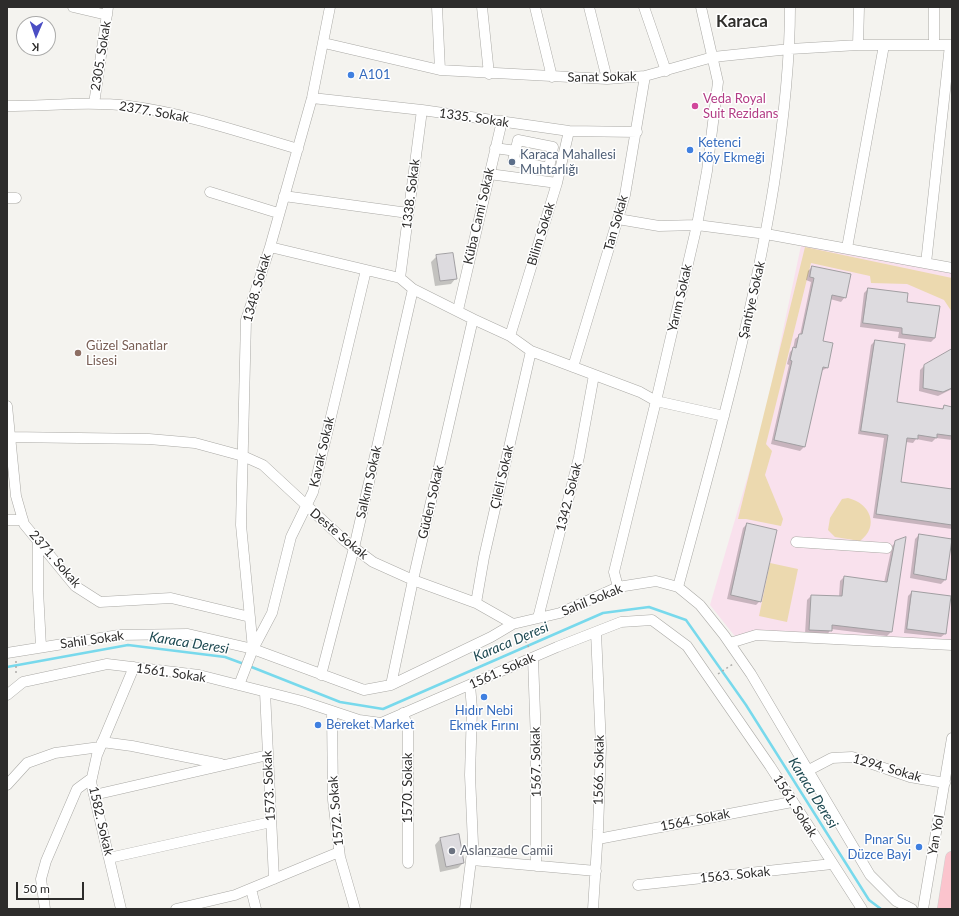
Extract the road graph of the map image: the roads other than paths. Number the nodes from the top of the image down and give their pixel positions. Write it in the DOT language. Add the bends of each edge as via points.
graph roads {
  1 [pos="73,7"];
  2 [pos="330,7"];
  3 [pos="437,7"];
  4 [pos="535,7"];
  5 [pos="589,7"];
  6 [pos="644,7"];
  7 [pos="701,7"];
  8 [pos="790,7"];
  9 [pos="859,7"];
  10 [pos="934,7"];
  11 [pos="484,8"];
  12 [pos="108,11"];
  13 [pos="324,43"];
  14 [pos="884,44"];
  15 [pos="934,44"];
  16 [pos="858,45"];
  17 [pos="951,45"];
  18 [pos="790,49"];
  19 [pos="713,57"];
  20 [pos="440,70"];
  21 [pos="666,70"];
  22 [pos="489,74"];
  23 [pos="645,76"];
  24 [pos="552,77"];
  25 [pos="607,79"];
  26 [pos="312,98"];
  27 [pos="94,104"];
  28 [pos="7,106"];
  29 [pos="422,110"];
  30 [pos="502,121"];
  31 [pos="538,126"];
  32 [pos="569,131"];
  33 [pos="637,132"];
  34 [pos="534,143"];
  35 [pos="495,148"];
  36 [pos="298,149"];
  37 [pos="516,150"];
  38 [pos="550,158"];
  39 [pos="562,161"];
  40 [pos="529,164"];
  41 [pos="489,174"];
  42 [pos="525,179"];
  43 [pos="557,183"];
  44 [pos="210,192"];
  45 [pos="284,196"];
  46 [pos="408,212"];
  47 [pos="278,213"];
  48 [pos="618,219"];
  49 [pos="697,225"];
  50 [pos="766,234"];
  51 [pos="270,247"];
  52 [pos="847,248"];
  53 [pos="926,263"];
  54 [pos="952,268"];
  55 [pos="366,270"];
  56 [pos="400,278"];
  57 [pos="413,289"];
  58 [pos="458,310"];
  59 [pos="473,319"];
  60 [pos="510,336"];
  61 [pos="531,351"];
  62 [pos="573,367"];
  63 [pos="594,375"];
  64 [pos="656,401"];
  65 [pos="7,406"];
  66 [pos="724,416"];
  67 [pos="8,436"];
  68 [pos="243,456"];
  69 [pos="306,506"];
  70 [pos="7,520"];
  71 [pos="23,520"];
  72 [pos="38,541"];
  73 [pos="796,542"];
  74 [pos="354,548"];
  75 [pos="887,548"];
  76 [pos="412,580"];
  77 [pos="618,587"];
  78 [pos="678,587"];
  79 [pos="476,603"];
  80 [pos="250,617"];
  81 [pos="538,618"];
  82 [pos="515,623"];
  83 [pos="596,632"];
  84 [pos="730,643"];
  85 [pos="952,645"];
  86 [pos="41,647"];
  87 [pos="252,649"];
  88 [pos="10,652"];
  89 [pos="532,658"];
  90 [pos="134,667"];
  91 [pos="321,675"];
  92 [pos="239,685"];
  93 [pos="391,685"];
  94 [pos="470,685"];
  95 [pos="9,692"];
  96 [pos="265,692"];
  97 [pos="332,711"];
  98 [pos="403,713"];
  99 [pos="952,738"];
  100 [pos="101,745"];
  101 [pos="268,755"];
  102 [pos="225,765"];
  103 [pos="809,770"];
  104 [pos="92,778"];
  105 [pos="945,783"];
  106 [pos="7,785"];
  107 [pos="94,795"];
  108 [pos="792,802"];
  109 [pos="271,822"];
  110 [pos="598,839"];
  111 [pos="340,852"];
  112 [pos="109,858"];
  113 [pos="952,858"];
  114 [pos="472,860"];
  115 [pos="408,863"];
  116 [pos="832,864"];
  117 [pos="536,866"];
  118 [pos="596,870"];
  119 [pos="274,880"];
  120 [pos="638,885"];
  121 [pos="250,889"];
  122 [pos="45,909"];
  123 [pos="121,909"];
  124 [pos="176,909"];
  125 [pos="256,909"];
  126 [pos="355,909"];
  127 [pos="465,909"];
  128 [pos="593,909"];
  129 [pos="862,909"];
  130 [pos="912,909"];
  131 [pos="923,909"];
  132 [pos="944,909"];
  1 -- 12 [label="street"];
  2 -- 13 [label="street, 1348. Sokak"];
  3 -- 20 [label="street"];
  4 -- 24 [label="street"];
  5 -- 25 [label="street"];
  6 -- 21 [label="street"];
  7 -- 19 [label="street, Yarım Sokak"];
  8 -- 18 [label="street, Şantiye Sokak"];
  9 -- 16 [label="street"];
  10 -- 15 [label="street"];
  11 -- 22 [label="street"];
  12 -- 27 [label="street, 2305. Sokak"];
  13 -- 20 [label="street, Sanat Sokak"];
  13 -- 26 [label="street, 1348. Sokak"];
  14 -- 15 [label="street, Sanat Sokak"];
  14 -- 16 [label="street, Sanat Sokak"];
  14 -- 52 [label="street"];
  15 -- 17 [label="street, Sanat Sokak"];
  16 -- 18 [label="street, Sanat Sokak"];
  17 -- 53 [label="street"];
  18 -- 19 [label="street, Sanat Sokak"];
  18 -- 50 [label="street, Şantiye Sokak" via="785,116"];
  19 -- 21 [label="street, Sanat Sokak"];
  19 -- 49 [label="street, Yarım Sokak" via="718,82 707,171"];
  20 -- 22 [label="street, Sanat Sokak"];
  21 -- 23 [label="street, Sanat Sokak"];
  22 -- 24 [label="street, Sanat Sokak"];
  23 -- 25 [label="street, Sanat Sokak"];
  23 -- 33 [label="street, Tan Sokak"];
  24 -- 25 [label="street, Sanat Sokak"];
  26 -- 29 [label="street, 1335. Sokak"];
  26 -- 36 [label="street, 1348. Sokak"];
  27 -- 28 [label="street, 2377. Sokak"];
  27 -- 36 [label="street, 2377. Sokak" via="129,106 205,122"];
  29 -- 30 [label="street, 1335. Sokak"];
  29 -- 46 [label="street, 1338. Sokak"];
  30 -- 31 [label="street, 1335. Sokak"];
  30 -- 35 [label="street, Küba Cami Sokak"];
  31 -- 32 [label="street, 1335. Sokak"];
  31 -- 34 [label="street"];
  32 -- 33 [label="street, 1335. Sokak"];
  32 -- 39 [label="street, Bilim Sokak"];
  33 -- 48 [label="street, Tan Sokak"];
  34 -- 37 [label="street" via="518,140"];
  34 -- 38 [label="street" via="553,147"];
  35 -- 37 [label="street"];
  35 -- 41 [label="street, Küba Cami Sokak"];
  36 -- 45 [label="street, 1348. Sokak"];
  37 -- 40 [label="street" via="513,161"];
  38 -- 39 [label="street"];
  38 -- 40 [label="street" via="549,168"];
  39 -- 43 [label="street, Bilim Sokak"];
  40 -- 42 [label="street"];
  41 -- 42 [label="street"];
  41 -- 58 [label="street, Küba Cami Sokak"];
  42 -- 43 [label="street"];
  43 -- 60 [label="street, Bilim Sokak"];
  44 -- 47 [label="street"];
  45 -- 46 [label="street"];
  45 -- 47 [label="street, 1348. Sokak"];
  46 -- 56 [label="street, 1338. Sokak"];
  47 -- 51 [label="street, 1348. Sokak"];
  48 -- 49 [label="street" via="659,226"];
  48 -- 62 [label="street, Tan Sokak"];
  49 -- 50 [label="street"];
  49 -- 64 [label="street, Yarım Sokak"];
  50 -- 52 [label="street"];
  50 -- 66 [label="street, Şantiye Sokak"];
  51 -- 55 [label="street"];
  51 -- 68 [label="street, 1348. Sokak" via="246,320"];
  52 -- 53 [label="street"];
  53 -- 54 [label="street"];
  55 -- 56 [label="street"];
  55 -- 69 [label="street, Kavak Sokak" via="313,492"];
  56 -- 57 [label="street"];
  57 -- 58 [label="street"];
  57 -- 74 [label="street, Salkım Sokak"];
  58 -- 59 [label="street"];
  59 -- 60 [label="street"];
  59 -- 76 [label="street, Güden Sokak"];
  60 -- 61 [label="street"];
  61 -- 62 [label="street"];
  61 -- 79 [label="street, Çileli Sokak"];
  62 -- 63 [label="street"];
  63 -- 64 [label="street" via="640,392"];
  63 -- 81 [label="street, 1342. Sokak" via="579,457"];
  64 -- 66 [label="street"];
  64 -- 77 [label="street, Yarım Sokak" via="614,572"];
  65 -- 67 [label="street, 2371. Sokak"];
  66 -- 78 [label="street, Şantiye Sokak"];
  67 -- 68 [label="street, Deste Sokak" via="149,439 195,443"];
  67 -- 71 [label="street, 2371. Sokak" via="16,496"];
  68 -- 69 [label="street, Deste Sokak" via="263,465"];
  68 -- 80 [label="street, 1348. Sokak" via="241,525"];
  69 -- 74 [label="street, Deste Sokak"];
  69 -- 87 [label="street, Kavak Sokak" via="291,537 272,614"];
  70 -- 71 [label="street"];
  71 -- 72 [label="street, 2371. Sokak"];
  72 -- 80 [label="street, 2371. Sokak" via="75,586 100,602 170,598"];
  72 -- 86 [label="street"];
  73 -- 75 [label="street"];
  74 -- 76 [label="street, Deste Sokak" via="373,562"];
  74 -- 91 [label="street, Salkım Sokak"];
  76 -- 79 [label="street, Deste Sokak"];
  76 -- 93 [label="street, Güden Sokak"];
  77 -- 78 [label="street, Sahil Sokak" via="656,580"];
  77 -- 81 [label="street, Sahil Sokak" via="560,613"];
  78 -- 84 [label="street, Sahil Sokak" via="700,605"];
  79 -- 82 [label="street, Deste Sokak"];
  80 -- 87 [label="street, 1348. Sokak"];
  81 -- 82 [label="street, Sahil Sokak"];
  82 -- 93 [label="street, Sahil Sokak"];
  83 -- 89 [label="street, 1561. Sokak"];
  83 -- 108 [label="street, 1561. Sokak" via="621,622 652,620 687,646"];
  83 -- 110 [label="street, 1566. Sokak" via="600,747"];
  84 -- 85 [label="street" via="756,635"];
  84 -- 103 [label="street, Sahil Sokak"];
  86 -- 87 [label="street, Sahil Sokak" via="119,635 188,634"];
  86 -- 88 [label="street, Sahil Sokak"];
  87 -- 91 [label="street, Sahil Sokak"];
  87 -- 92 [label="street"];
  89 -- 94 [label="street, 1561. Sokak"];
  89 -- 117 [label="street, 1567. Sokak" via="536,742"];
  90 -- 92 [label="street, 1561. Sokak" via="199,675"];
  90 -- 95 [label="street, 1561. Sokak" via="107,664 23,682"];
  90 -- 100 [label="street, 1582. Sokak"];
  91 -- 93 [label="street, Sahil Sokak" via="364,690"];
  92 -- 96 [label="street, 1561. Sokak"];
  94 -- 98 [label="street, 1561. Sokak"];
  94 -- 114 [label="street"];
  96 -- 97 [label="street, 1561. Sokak"];
  96 -- 101 [label="street, 1573. Sokak"];
  97 -- 98 [label="street, 1561. Sokak" via="359,720 381,723"];
  97 -- 111 [label="street, 1572. Sokak" via="333,800"];
  98 -- 115 [label="street, 1570. Sokak" via="408,729"];
  99 -- 105 [label="street, Yan Yol"];
  100 -- 102 [label="street" via="132,746"];
  100 -- 104 [label="street, 1582. Sokak"];
  100 -- 106 [label="street" via="56,753 27,763"];
  101 -- 102 [label="street"];
  101 -- 109 [label="street, 1573. Sokak"];
  102 -- 107 [label="street"];
  103 -- 105 [label="street, 1294, Sokak" via="832,758 852,756 910,776"];
  103 -- 130 [label="street, Sahil Sokak" via="870,875 896,901"];
  104 -- 107 [label="street, 1582. Sokak"];
  104 -- 122 [label="street" via="78,789 46,861 41,879"];
  105 -- 131 [label="street, Yan Yol"];
  107 -- 112 [label="street, 1582. Sokak"];
  108 -- 110 [label="street, 1564. Sokak"];
  108 -- 116 [label="street, 1561. Sokak"];
  109 -- 112 [label="street"];
  109 -- 119 [label="street, 1573. Sokak"];
  110 -- 118 [label="street, 1566. Sokak"];
  111 -- 119 [label="street"];
  111 -- 126 [label="street, 1572. Sokak"];
  112 -- 123 [label="street, 1582. Sokak"];
  113 -- 132 [label="main road"];
  114 -- 117 [label="street"];
  114 -- 127 [label="street"];
  116 -- 120 [label="street, 1563. Sokak"];
  116 -- 129 [label="street, 1561. Sokak"];
  117 -- 118 [label="street"];
  118 -- 128 [label="street, 1566. Sokak"];
  119 -- 121 [label="street"];
  121 -- 124 [label="street"];
  121 -- 125 [label="street"];
}
